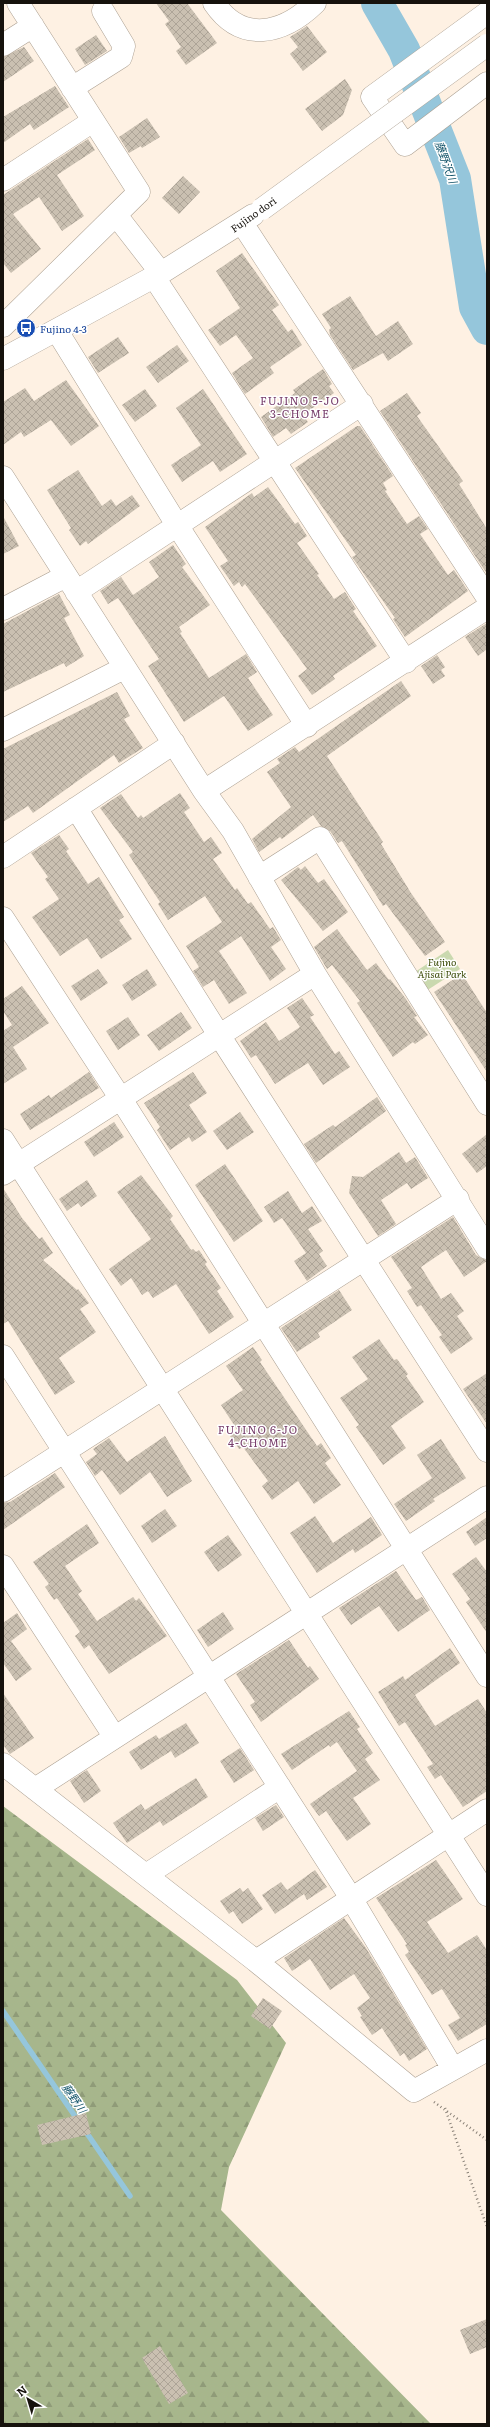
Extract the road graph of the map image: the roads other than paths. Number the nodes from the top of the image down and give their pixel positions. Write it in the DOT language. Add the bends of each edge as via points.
graph roads {
  1 [pos="18,3"];
  2 [pos="214,3"];
  3 [pos="315,3"];
  4 [pos="103,11"];
  5 [pos="487,12"];
  6 [pos="33,26"];
  7 [pos="3,45"];
  8 [pos="487,45"];
  9 [pos="487,83"];
  10 [pos="72,88"];
  11 [pos="93,121"];
  12 [pos="3,180"];
  13 [pos="116,215"];
  14 [pos="242,223"];
  15 [pos="158,275"];
  16 [pos="3,326"];
  17 [pos="57,331"];
  18 [pos="4,355"];
  19 [pos="362,404"];
  20 [pos="275,460"];
  21 [pos="3,477"];
  22 [pos="11,505"];
  23 [pos="177,525"];
  24 [pos="71,584"];
  25 [pos="487,597"];
  26 [pos="487,608"];
  27 [pos="3,609"];
  28 [pos="406,662"];
  29 [pos="124,668"];
  30 [pos="307,726"];
  31 [pos="3,730"];
  32 [pos="174,743"];
  33 [pos="204,791"];
  34 [pos="76,808"];
  35 [pos="3,857"];
  36 [pos="259,877"];
  37 [pos="3,918"];
  38 [pos="315,974"];
  39 [pos="219,1036"];
  40 [pos="121,1099"];
  41 [pos="487,1104"];
  42 [pos="3,1140"];
  43 [pos="11,1169"];
  44 [pos="458,1199"];
  45 [pos="487,1248"];
  46 [pos="364,1260"];
  47 [pos="263,1323"];
  48 [pos="3,1356"];
  49 [pos="162,1388"];
  50 [pos="63,1451"];
  51 [pos="487,1451"];
  52 [pos="3,1490"];
  53 [pos="487,1497"];
  54 [pos="406,1548"];
  55 [pos="3,1566"];
  56 [pos="306,1612"];
  57 [pos="209,1676"];
  58 [pos="487,1676"];
  59 [pos="114,1736"];
  60 [pos="3,1764"];
  61 [pos="280,1787"];
  62 [pos="35,1789"];
  63 [pos="487,1810"];
  64 [pos="449,1834"];
  65 [pos="146,1875"];
  66 [pos="487,1895"];
  67 [pos="351,1898"];
  68 [pos="256,1961"];
  69 [pos="487,2050"];
  70 [pos="453,2069"];
  1 -- 6 [label="street"];
  2 -- 3 [label="street" via="222,16 239,28 262,32 304,14"];
  4 -- 10 [label="street" via="124,46 121,57"];
  5 -- 9 [label="street" via="372,97 405,145"];
  6 -- 7 [label="street"];
  6 -- 10 [label="street"];
  8 -- 14 [label="street, Fujino dori, bridge"];
  10 -- 11 [label="street"];
  11 -- 12 [label="street"];
  11 -- 13 [label="street" via="139,192"];
  13 -- 15 [label="street"];
  13 -- 16 [label="street"];
  14 -- 15 [label="street, Fujino dori"];
  14 -- 19 [label="street"];
  15 -- 17 [label="street, Fujino dori"];
  15 -- 20 [label="street"];
  17 -- 18 [label="street, Fujino dori"];
  17 -- 23 [label="street"];
  19 -- 20 [label="street"];
  19 -- 25 [label="street"];
  20 -- 23 [label="street"];
  20 -- 28 [label="street"];
  21 -- 22 [label="street"];
  22 -- 24 [label="street"];
  23 -- 24 [label="street"];
  23 -- 30 [label="street"];
  24 -- 27 [label="street"];
  24 -- 29 [label="street"];
  26 -- 28 [label="street"];
  28 -- 30 [label="street"];
  29 -- 31 [label="street"];
  29 -- 32 [label="street"];
  30 -- 33 [label="street"];
  32 -- 33 [label="street"];
  32 -- 34 [label="street"];
  33 -- 36 [label="street" via="233,831"];
  34 -- 35 [label="street"];
  34 -- 39 [label="street"];
  36 -- 38 [label="street"];
  36 -- 41 [label="street" via="320,838"];
  37 -- 40 [label="street"];
  38 -- 39 [label="street"];
  38 -- 44 [label="street"];
  39 -- 40 [label="street"];
  39 -- 46 [label="street"];
  40 -- 43 [label="street"];
  40 -- 47 [label="street"];
  42 -- 43 [label="street"];
  43 -- 49 [label="street"];
  44 -- 45 [label="street"];
  44 -- 46 [label="street"];
  46 -- 47 [label="street"];
  46 -- 51 [label="street"];
  47 -- 49 [label="street"];
  47 -- 54 [label="street"];
  48 -- 50 [label="street"];
  49 -- 50 [label="street"];
  49 -- 56 [label="street"];
  50 -- 52 [label="street"];
  50 -- 57 [label="street"];
  53 -- 54 [label="street"];
  54 -- 56 [label="street"];
  54 -- 58 [label="street"];
  55 -- 59 [label="street"];
  56 -- 57 [label="street"];
  56 -- 64 [label="street"];
  57 -- 59 [label="street"];
  57 -- 61 [label="street"];
  59 -- 62 [label="street"];
  60 -- 62 [label="street"];
  61 -- 65 [label="street"];
  61 -- 67 [label="street"];
  62 -- 65 [label="street"];
  63 -- 64 [label="street"];
  64 -- 66 [label="street"];
  64 -- 67 [label="street"];
  65 -- 68 [label="street"];
  67 -- 68 [label="street"];
  67 -- 70 [label="street"];
  68 -- 70 [label="street" via="414,2091"];
  69 -- 70 [label="street"];
}
